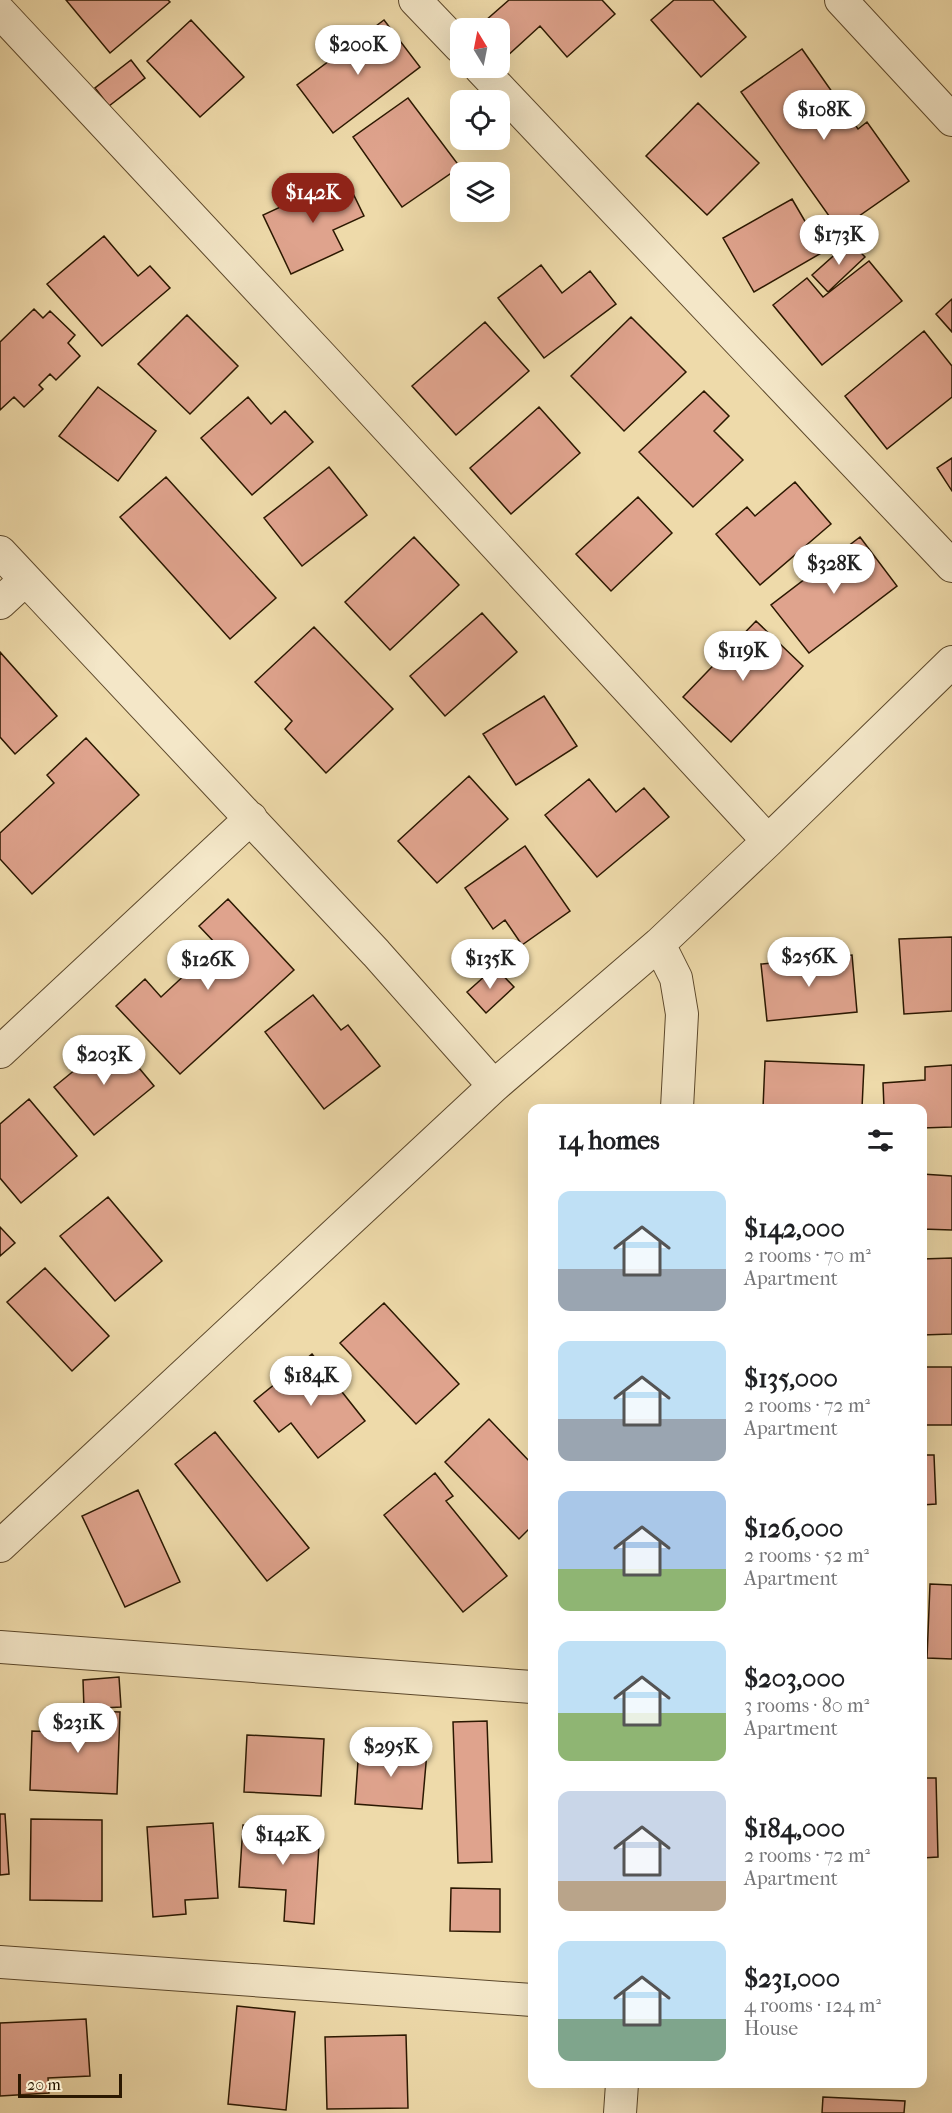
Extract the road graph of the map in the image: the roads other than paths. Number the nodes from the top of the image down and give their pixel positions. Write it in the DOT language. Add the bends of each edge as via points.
graph roads {
  1 [pos="416,0"];
  2 [pos="841,0"];
  3 [pos="0,12"];
  4 [pos="450,36"];
  5 [pos="489,78"];
  6 [pos="952,120"];
  7 [pos="0,552"];
  8 [pos="952,566"];
  9 [pos="25,580"];
  10 [pos="0,603"];
  11 [pos="952,662"];
  12 [pos="250,818"];
  13 [pos="768,841"];
  14 [pos="659,944"];
  15 [pos="0,1052"];
  16 [pos="495,1086"];
  17 [pos="677,1104"];
  18 [pos="0,1546"];
  19 [pos="0,1647"];
  20 [pos="528,1687"];
  21 [pos="0,1962"];
  22 [pos="528,2000"];
  23 [pos="622,2088"];
  24 [pos="620,2113"];
  1 -- 4 [label="street"];
  2 -- 6 [label="street"];
  3 -- 13 [label="street"];
  5 -- 8 [label="street"];
  7 -- 9 [label="street"];
  9 -- 10 [label="street"];
  9 -- 12 [label="street"];
  11 -- 13 [label="street"];
  12 -- 15 [label="street"];
  12 -- 16 [label="street"];
  13 -- 14 [label="street"];
  14 -- 16 [label="street"];
  14 -- 17 [label="street" via="676,978 682,1014"];
  16 -- 18 [label="street"];
  19 -- 20 [label="street"];
  21 -- 22 [label="street"];
  23 -- 24 [label="street"];
}
